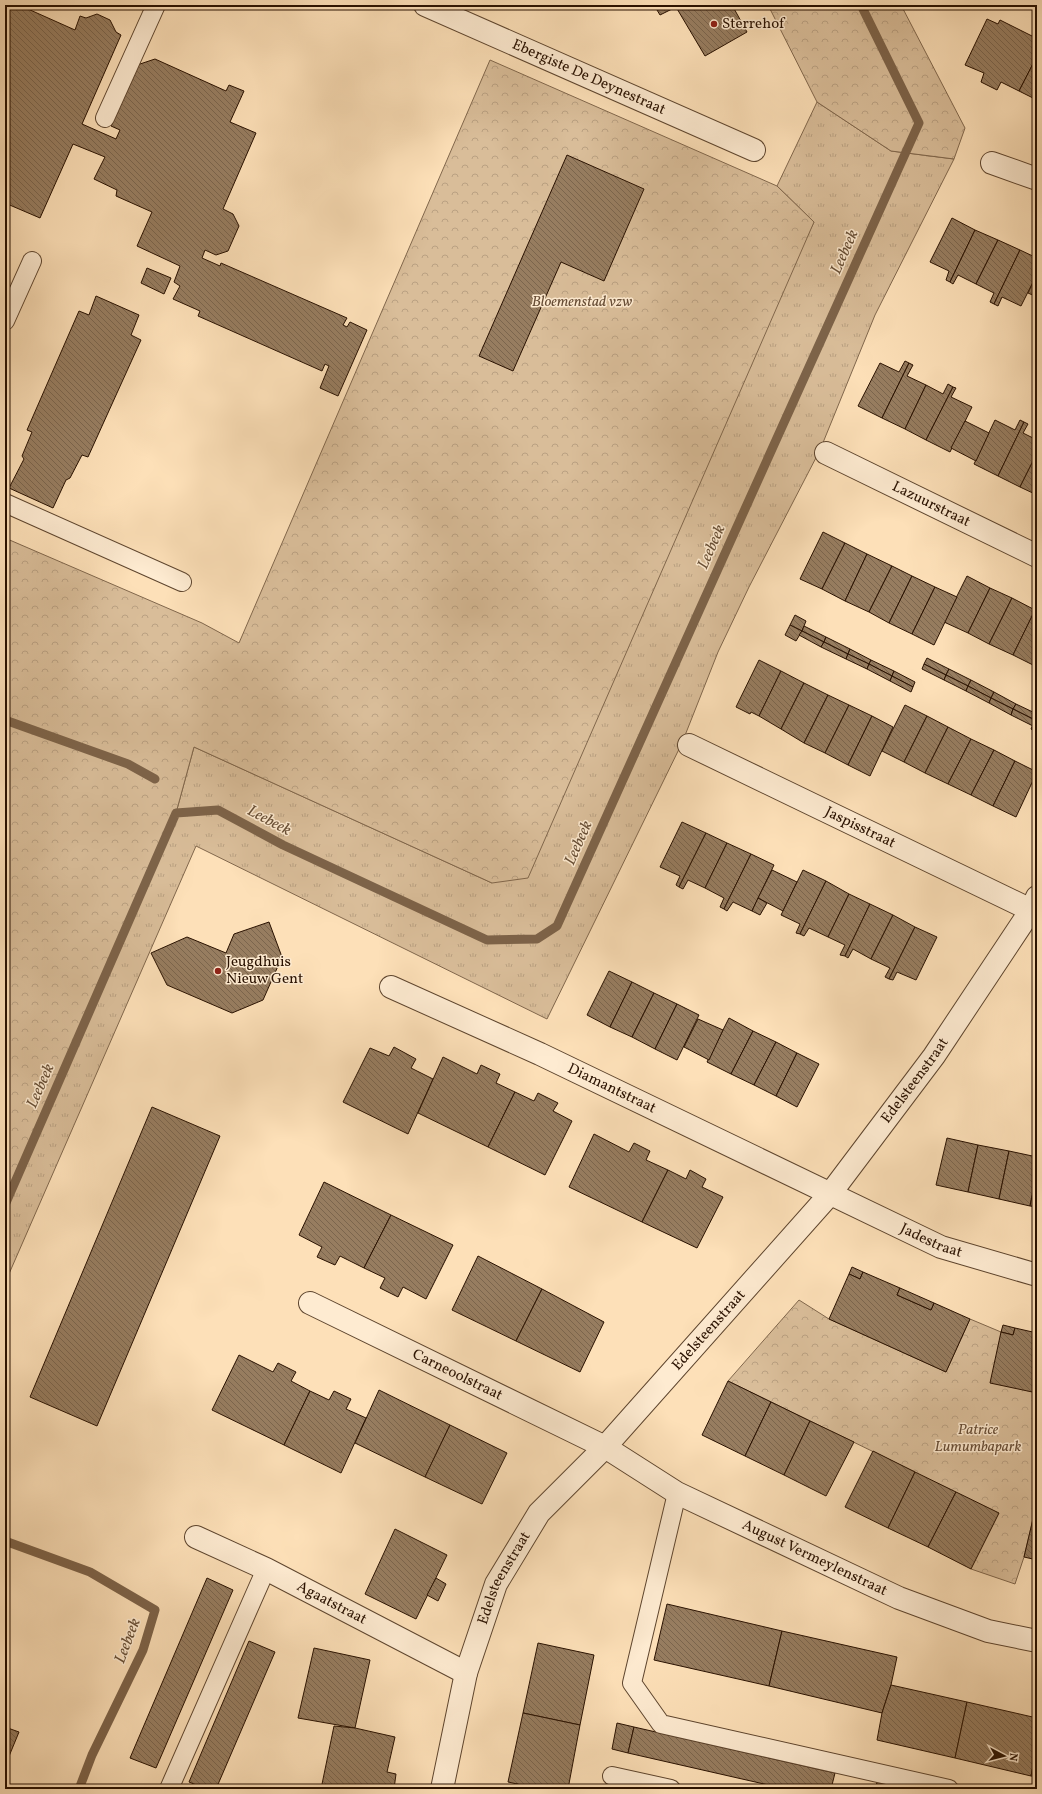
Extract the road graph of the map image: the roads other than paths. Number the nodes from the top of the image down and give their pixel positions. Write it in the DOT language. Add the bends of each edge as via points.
graph roads {
  1 [pos="156,5"];
  2 [pos="425,5"];
  3 [pos="105,118"];
  4 [pos="754,150"];
  5 [pos="992,163"];
  6 [pos="1037,179"];
  7 [pos="32,261"];
  8 [pos="5,321"];
  9 [pos="826,453"];
  10 [pos="5,503"];
  11 [pos="1037,556"];
  12 [pos="182,582"];
  13 [pos="689,745"];
  14 [pos="1035,906"];
  15 [pos="391,987"];
  16 [pos="830,1194"];
  17 [pos="1037,1275"];
  18 [pos="310,1303"];
  19 [pos="605,1447"];
  20 [pos="677,1493"];
  21 [pos="196,1537"];
  22 [pos="266,1569"];
  23 [pos="1037,1641"];
  24 [pos="466,1673"];
  25 [pos="612,1776"];
  26 [pos="169,1789"];
  27 [pos="442,1789"];
  28 [pos="671,1789"];
  29 [pos="949,1789"];
  1 -- 3 [label="lane"];
  2 -- 4 [label="street, Ebergiste De Deynestraat"];
  5 -- 6 [label="street"];
  7 -- 8 [label="lane"];
  9 -- 11 [label="street, Lazuurstraat"];
  10 -- 12 [label="lane"];
  13 -- 14 [label="street, Jaspisstraat"];
  14 -- 16 [label="street, Edelsteenstraat" via="934,1056"];
  15 -- 16 [label="street, Diamantstraat" via="540,1054"];
  16 -- 17 [label="street, Jadestraat" via="940,1247"];
  16 -- 19 [label="street, Edelsteenstraat"];
  18 -- 19 [label="street, Carneoolstraat"];
  19 -- 20 [label="street, August Vermeylenstraat"];
  19 -- 24 [label="street, Edelsteenstraat" via="540,1513 496,1584"];
  20 -- 23 [label="street, August Vermeylenstraat" via="899,1598 988,1631"];
  20 -- 29 [label="lane" via="632,1683 661,1724"];
  21 -- 22 [label="street, Agaatstraat"];
  22 -- 24 [label="street, Agaatstraat"];
  22 -- 26 [label="lane"];
  24 -- 27 [label="street, Edelsteenstraat"];
  25 -- 28 [label="lane"];
}
